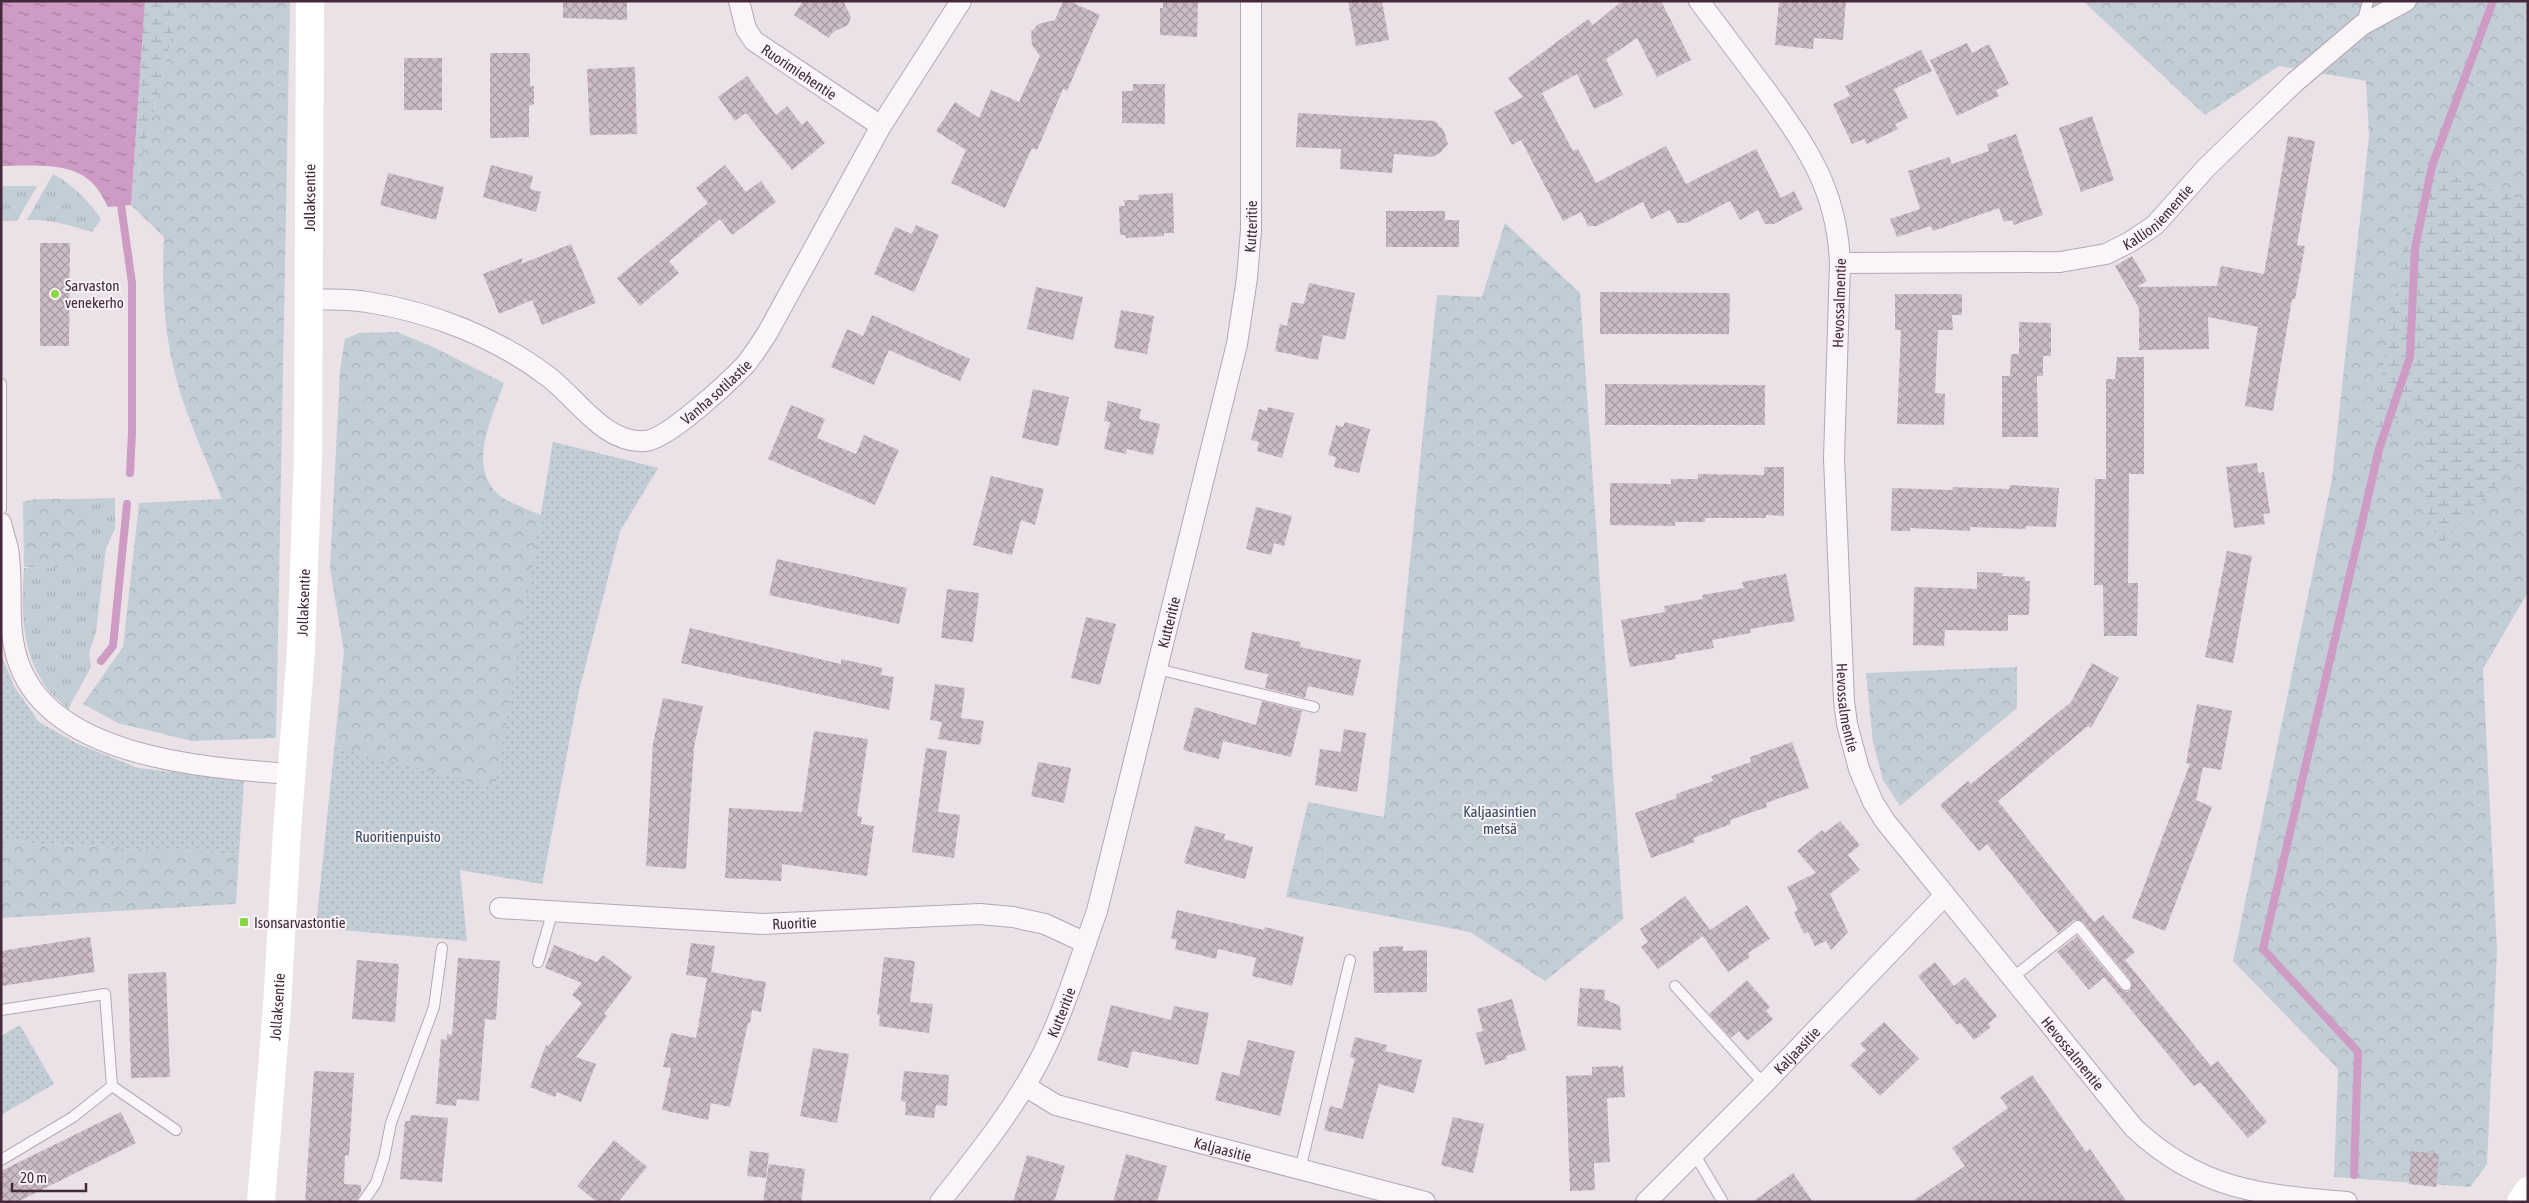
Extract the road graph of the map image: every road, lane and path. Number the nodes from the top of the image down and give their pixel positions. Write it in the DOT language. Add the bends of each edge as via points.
graph roads {
  1 [pos="310,1"];
  2 [pos="739,1"];
  3 [pos="961,1"];
  4 [pos="1251,1"];
  5 [pos="1699,1"];
  6 [pos="2368,1"];
  7 [pos="2406,1"];
  8 [pos="2362,25"];
  9 [pos="881,126"];
  10 [pos="1840,263"];
  11 [pos="310,299"];
  12 [pos="1,384"];
  13 [pos="1,510"];
  14 [pos="1,523"];
  15 [pos="1157,669"];
  16 [pos="1314,707"];
  17 [pos="292,774"];
  18 [pos="1945,895"];
  19 [pos="500,908"];
  20 [pos="554,910"];
  21 [pos="1086,943"];
  22 [pos="442,948"];
  23 [pos="1350,960"];
  24 [pos="538,962"];
  25 [pos="2012,978"];
  26 [pos="2126,985"];
  27 [pos="1675,986"];
  28 [pos="1,1010"];
  29 [pos="1764,1084"];
  30 [pos="112,1086"];
  31 [pos="1025,1086"];
  32 [pos="176,1130"];
  33 [pos="1695,1155"];
  34 [pos="1,1160"];
  35 [pos="1300,1170"];
  36 [pos="2528,1190"];
  37 [pos="261,1202"];
  38 [pos="363,1202"];
  39 [pos="940,1202"];
  40 [pos="1425,1202"];
  41 [pos="1646,1202"];
  42 [pos="1723,1202"];
  43 [pos="2347,1202"];
  44 [pos="2521,1202"];
  1 -- 11 [label="main road, Jollaksentie"];
  2 -- 9 [label="street, Ruorimiehentie" via="746,29 754,41"];
  3 -- 9 [label="street, Vanha sotilastie"];
  4 -- 15 [label="street, Kutteritie" via="1251,230 1247,278 1237,344"];
  5 -- 10 [label="street, Hevossalmentie" via="1802,139 1813,159 1832,206"];
  6 -- 8 [label="lane"];
  7 -- 8 [label="street, Kallioniementie"];
  8 -- 10 [label="street, Kallioniementie" via="2246,128 2154,226 2106,254 2060,262"];
  9 -- 11 [label="street, Vanha sotilastie" via="768,332 748,362 679,423 647,441 633,441 602,427 537,368 484,338 393,307"];
  10 -- 18 [label="street, Hevossalmentie" via="1834,510 1847,724 1859,769 1873,802"];
  11 -- 17 [label="main road, Jollaksentie" via="301,651"];
  12 -- 13 [label="lane"];
  14 -- 17 [label="street" via="8,550 12,641 26,679 50,708 69,722 129,752 160,760"];
  15 -- 16 [label="lane"];
  15 -- 21 [label="street, Kutteritie" via="1097,911"];
  17 -- 37 [label="main road, Jollaksentie"];
  18 -- 25 [label="street, Hevossalmentie"];
  18 -- 29 [label="street, Kaljaasitie"];
  19 -- 20 [label="street, Ruoritie"];
  20 -- 21 [label="street, Ruoritie" via="762,924 980,914 1045,924"];
  20 -- 24 [label="lane"];
  21 -- 31 [label="street, Kutteritie" via="1054,1029"];
  22 -- 38 [label="lane" via="434,1007 391,1123 376,1183"];
  23 -- 35 [label="lane"];
  25 -- 26 [label="lane" via="2078,926"];
  25 -- 43 [label="street, Hevossalmentie" via="2134,1128 2156,1149 2209,1179 2240,1189"];
  27 -- 29 [label="lane"];
  28 -- 30 [label="lane" via="105,994"];
  29 -- 33 [label="street, Kaljaasitie"];
  30 -- 32 [label="lane"];
  30 -- 34 [label="lane" via="73,1117"];
  31 -- 35 [label="street, Kaljaasitie" via="1056,1105"];
  31 -- 39 [label="street, Kutteritie" via="986,1144"];
  33 -- 41 [label="street, Kaljaasitie"];
  33 -- 42 [label="lane"];
  35 -- 40 [label="street, Kaljaasitie"];
  36 -- 44 [label="main road"];
}
